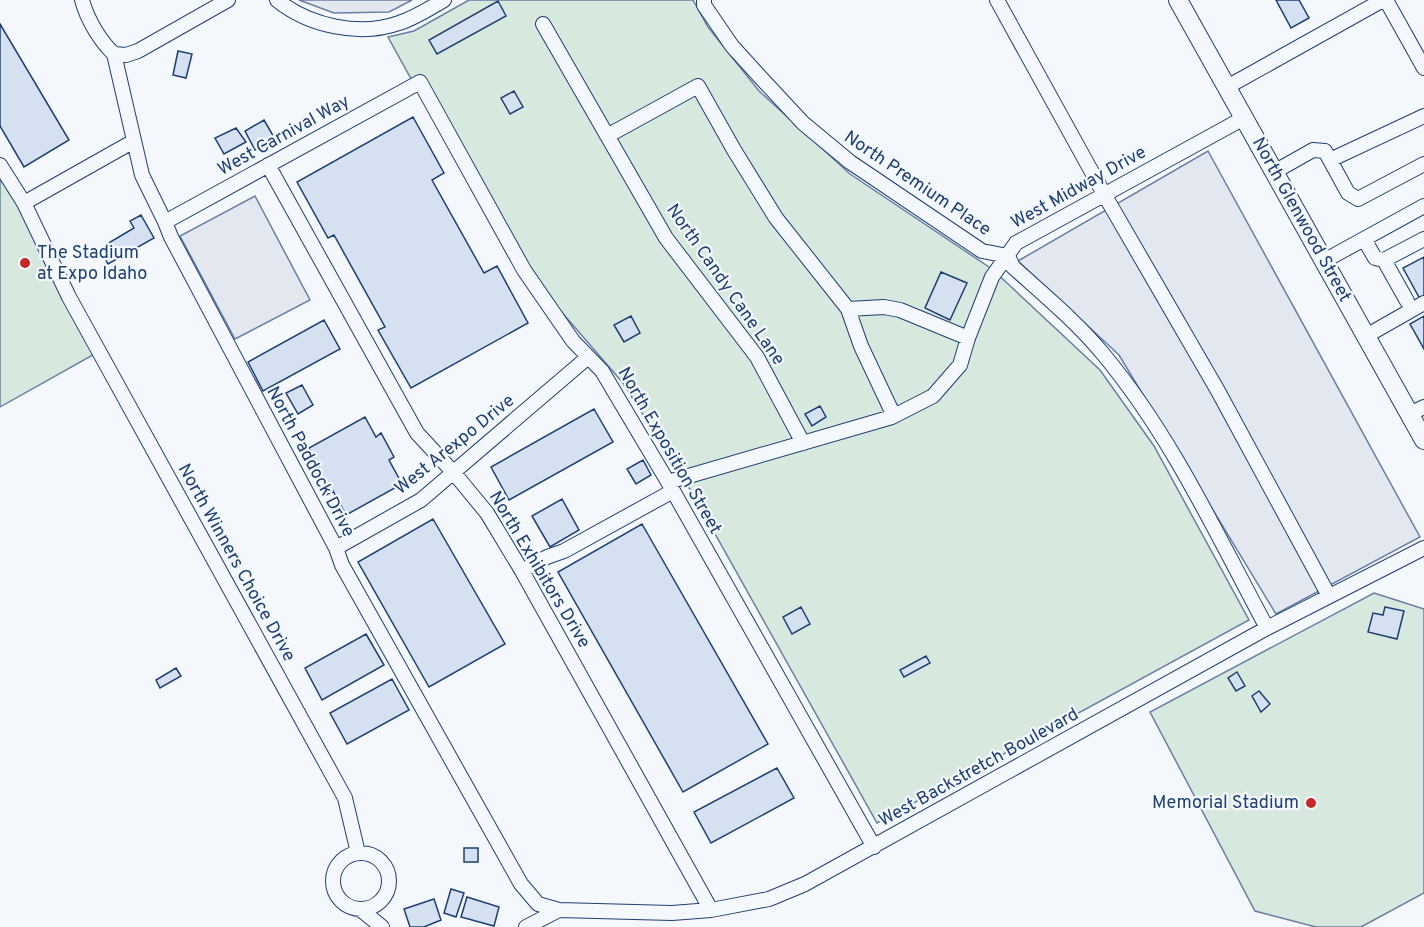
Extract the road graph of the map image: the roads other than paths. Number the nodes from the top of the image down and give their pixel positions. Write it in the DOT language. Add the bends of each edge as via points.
graph roads {
  1 [pos="82,0"];
  2 [pos="228,0"];
  3 [pos="277,0"];
  4 [pos="444,0"];
  5 [pos="704,0"];
  6 [pos="997,0"];
  7 [pos="1178,0"];
  8 [pos="1385,0"];
  9 [pos="543,24"];
  10 [pos="114,54"];
  11 [pos="1424,68"];
  12 [pos="420,82"];
  13 [pos="1227,87"];
  14 [pos="1424,116"];
  15 [pos="1244,118"];
  16 [pos="607,136"];
  17 [pos="134,141"];
  18 [pos="1330,160"];
  19 [pos="1424,164"];
  20 [pos="0,165"];
  21 [pos="268,165"];
  22 [pos="1274,172"];
  23 [pos="1104,194"];
  24 [pos="24,203"];
  25 [pos="1424,206"];
  26 [pos="165,222"];
  27 [pos="1424,238"];
  28 [pos="1364,239"];
  29 [pos="1008,256"];
  30 [pos="1384,260"];
  31 [pos="1324,261"];
  32 [pos="1407,301"];
  33 [pos="1424,303"];
  34 [pos="848,309"];
  35 [pos="1366,336"];
  36 [pos="968,338"];
  37 [pos="587,358"];
  38 [pos="1417,410"];
  39 [pos="894,416"];
  40 [pos="1424,440"];
  41 [pos="803,443"];
  42 [pos="454,473"];
  43 [pos="671,487"];
  44 [pos="336,548"];
  45 [pos="1420,550"];
  46 [pos="1424,565"];
  47 [pos="522,571"];
  48 [pos="1329,596"];
  49 [pos="1268,628"];
  50 [pos="874,847"];
  51 [pos="358,853"];
  52 [pos="360,909"];
  53 [pos="560,910"];
  54 [pos="711,910"];
  55 [pos="382,927"];
  56 [pos="525,927"];
  1 -- 10 [label="street, North Paddock Drive" via="101,40"];
  2 -- 10 [label="street" via="138,51"];
  3 -- 4 [label="street" via="305,18 356,29 397,24"];
  5 -- 29 [label="street, North Premium Place" via="732,46 803,123 850,162 982,251"];
  6 -- 23 [label="street"];
  7 -- 13 [label="main road, North Glenwood Street"];
  8 -- 11 [label="street"];
  8 -- 13 [label="street"];
  9 -- 16 [label="street, North Candy Cane Lane"];
  10 -- 17 [label="street, North Paddock Drive"];
  12 -- 21 [label="street, West Carnival Way"];
  12 -- 37 [label="street, North Exposition Street" via="524,270"];
  13 -- 15 [label="main road, North Glenwood Street"];
  14 -- 18 [label="street"];
  15 -- 22 [label="main road, North Glenwood Street"];
  15 -- 23 [label="street, West Midway Drive"];
  16 -- 34 [label="street" via="698,86 776,218"];
  16 -- 41 [label="street, North Candy Cane Lane" via="666,238 757,357"];
  17 -- 24 [label="street"];
  17 -- 26 [label="street, North Paddock Drive" via="142,175"];
  18 -- 19 [label="street" via="1348,194 1358,199"];
  18 -- 22 [label="street" via="1325,151 1313,150"];
  20 -- 24 [label="street, North Winners Choice Drive"];
  21 -- 26 [label="street, West Carnival Way"];
  21 -- 42 [label="street, North Exhibitors Drive" via="417,433"];
  22 -- 31 [label="main road, North Glenwood Street"];
  23 -- 29 [label="street, West Midway Drive" via="1016,243"];
  23 -- 48 [label="street" via="1218,391"];
  24 -- 51 [label="street, North Winners Choice Drive" via="69,297 345,798"];
  25 -- 28 [label="street"];
  26 -- 44 [label="street, North Paddock Drive"];
  27 -- 30 [label="street"];
  28 -- 30 [label="street" via="1375,258"];
  28 -- 31 [label="street"];
  29 -- 36 [label="street, West Midway Drive" via="992,277"];
  29 -- 49 [label="street" via="1012,267 1070,318 1134,393 1165,439"];
  30 -- 32 [label="street"];
  31 -- 35 [label="main road, North Glenwood Street"];
  33 -- 35 [label="street"];
  34 -- 36 [label="street" via="900,310"];
  34 -- 39 [label="street"];
  35 -- 38 [label="main road, North Glenwood Street"];
  36 -- 39 [label="street, West Midway Drive" via="960,365 933,396"];
  37 -- 42 [label="street, West Arexpo Drive"];
  37 -- 43 [label="street, North Exposition Street" via="602,371"];
  38 -- 40 [label="main road, North Glenwood Street"];
  39 -- 41 [label="street, West Midway Drive"];
  41 -- 43 [label="street, West Midway Drive"];
  42 -- 44 [label="street, West Arexpo Drive" via="421,500"];
  42 -- 47 [label="street, North Exhibitors Drive" via="487,513"];
  43 -- 47 [label="street, West Midway Drive" via="564,551"];
  43 -- 50 [label="street, North Exposition Street"];
  44 -- 53 [label="street, North Paddock Drive" via="521,884 538,904"];
  45 -- 46 [label="street"];
  45 -- 48 [label="street, West Backstretch Boulevard"];
  47 -- 54 [label="street, North Exhibitors Drive"];
  48 -- 49 [label="street, West Backstretch Boulevard"];
  49 -- 50 [label="street, West Backstretch Boulevard"];
  50 -- 54 [label="street, West Backstretch Boulevard" via="769,899"];
  51 -- 52 [label="street" via="341,861 333,887 343,903"];
  51 -- 52 [label="street" via="367,853 383,863 389,880 378,904"];
  52 -- 55 [label="street"];
  53 -- 54 [label="street, West Backstretch Boulevard"];
  53 -- 56 [label="street, West Backstretch Boulevard"];
}
